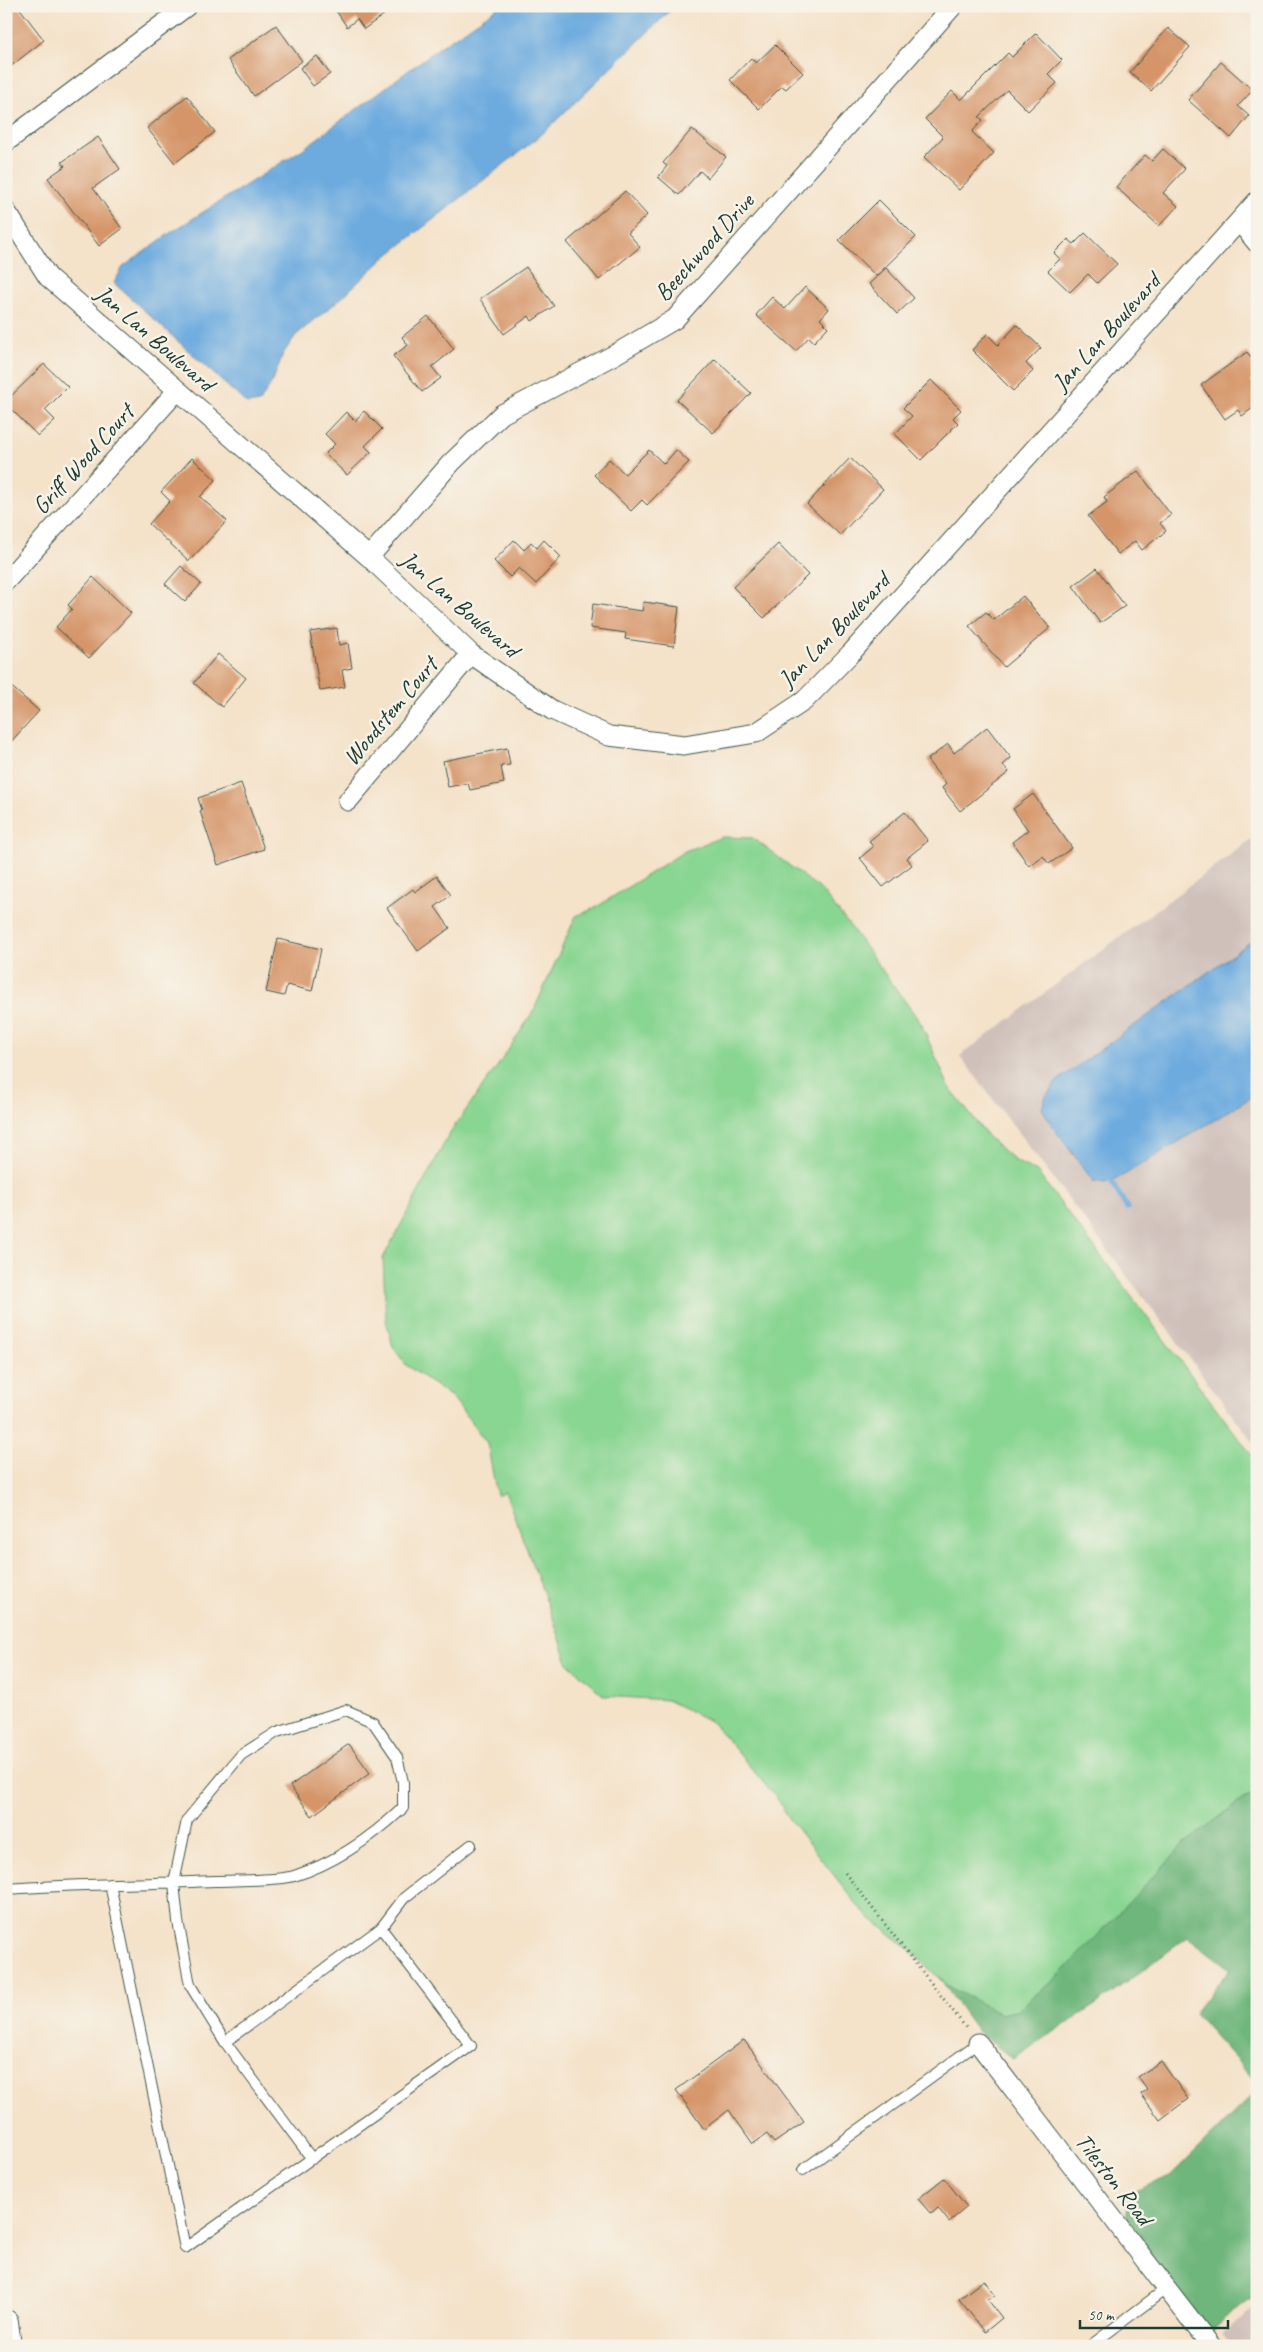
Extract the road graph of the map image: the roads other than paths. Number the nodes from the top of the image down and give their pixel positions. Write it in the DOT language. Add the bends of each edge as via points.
graph roads {
  1 [pos="187,6"];
  2 [pos="954,6"];
  3 [pos="6,142"];
  4 [pos="1257,201"];
  5 [pos="6,211"];
  6 [pos="1239,221"];
  7 [pos="1257,243"];
  8 [pos="177,392"];
  9 [pos="369,557"];
  10 [pos="6,581"];
  11 [pos="471,654"];
  12 [pos="348,801"];
  13 [pos="471,1845"];
  14 [pos="174,1883"];
  15 [pos="110,1884"];
  16 [pos="6,1889"];
  17 [pos="381,1928"];
  18 [pos="226,2042"];
  19 [pos="978,2043"];
  20 [pos="312,2159"];
  21 [pos="803,2170"];
  22 [pos="1167,2288"];
  23 [pos="6,2322"];
  24 [pos="9,2346"];
  25 [pos="1090,2346"];
  26 [pos="1211,2346"];
  1 -- 3 [label="street"];
  2 -- 9 [label="street, Beechwood Drive" via="675,319 502,414 451,463"];
  4 -- 6 [label="street, Jan Lan Boulevard"];
  5 -- 8 [label="street, Jan Lan Boulevard" via="48,277"];
  6 -- 7 [label="street"];
  6 -- 11 [label="street, Jan Lan Boulevard" via="852,652 804,701 756,733 684,745 609,736 552,710"];
  8 -- 9 [label="street, Jan Lan Boulevard"];
  8 -- 10 [label="street, Griff Wood Court"];
  9 -- 11 [label="street, Jan Lan Boulevard"];
  11 -- 12 [label="street, Woodstem Court"];
  13 -- 17 [label="lane" via="404,1898"];
  14 -- 14 [label="lane" via="293,1876 339,1856 378,1832 403,1808 404,1782 397,1758 373,1722 346,1710 277,1732 241,1755 187,1820"];
  14 -- 15 [label="lane"];
  14 -- 18 [label="lane" via="190,1985"];
  15 -- 16 [label="lane"];
  15 -- 20 [label="lane" via="185,2248"];
  17 -- 18 [label="lane"];
  17 -- 20 [label="lane" via="471,2046"];
  18 -- 20 [label="lane"];
  19 -- 21 [label="lane"];
  19 -- 22 [label="street, Tileston Road"];
  22 -- 25 [label="lane"];
  22 -- 26 [label="street, Tileston Road"];
  23 -- 24 [label="street"];
}
